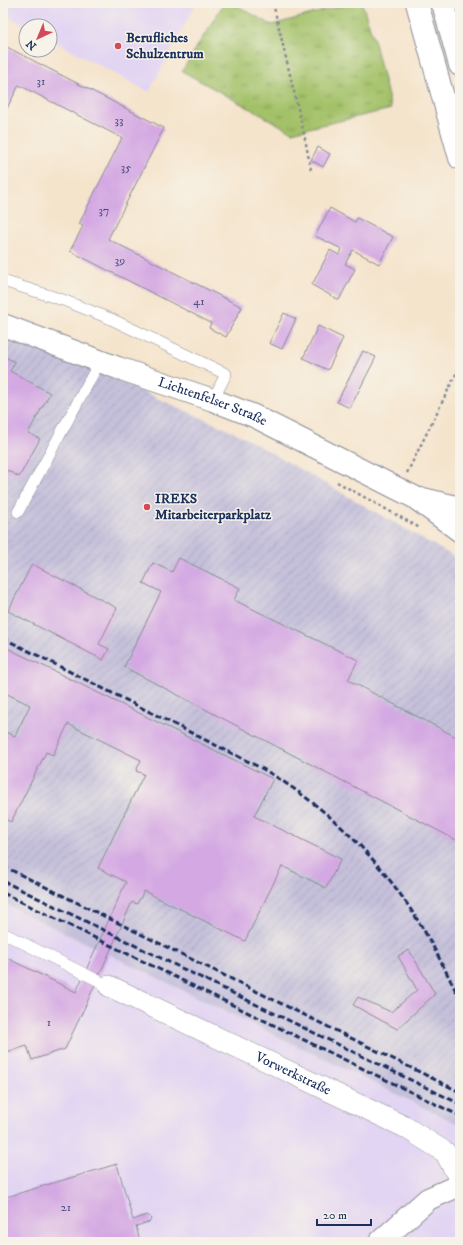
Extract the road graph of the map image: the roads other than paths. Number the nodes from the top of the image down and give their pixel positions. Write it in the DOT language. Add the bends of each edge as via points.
graph roads {
  1 [pos="417,3"];
  2 [pos="443,3"];
  3 [pos="460,64"];
  4 [pos="460,158"];
  5 [pos="3,281"];
  6 [pos="3,325"];
  7 [pos="100,361"];
  8 [pos="213,400"];
  9 [pos="406,493"];
  10 [pos="458,506"];
  11 [pos="18,512"];
  12 [pos="460,531"];
  13 [pos="3,933"];
  14 [pos="110,986"];
  15 [pos="460,1180"];
  16 [pos="460,1184"];
  17 [pos="380,1242"];
  1 -- 4 [label="street"];
  2 -- 3 [label="street"];
  5 -- 8 [label="lane" via="111,319 226,374"];
  6 -- 7 [label="street, Lichtenfelser Straße"];
  7 -- 8 [label="street, Lichtenfelser Straße"];
  7 -- 11 [label="lane"];
  8 -- 9 [label="street, Lichtenfelser Straße" via="254,416"];
  9 -- 10 [label="street, Lichtenfelser Straße"];
  9 -- 12 [label="street, Lichtenfelser Straße"];
  13 -- 14 [label="lane"];
  14 -- 15 [label="street, Vorwerkstraße" via="405,1127 445,1152"];
  16 -- 17 [label="street" via="428,1199"];
}
